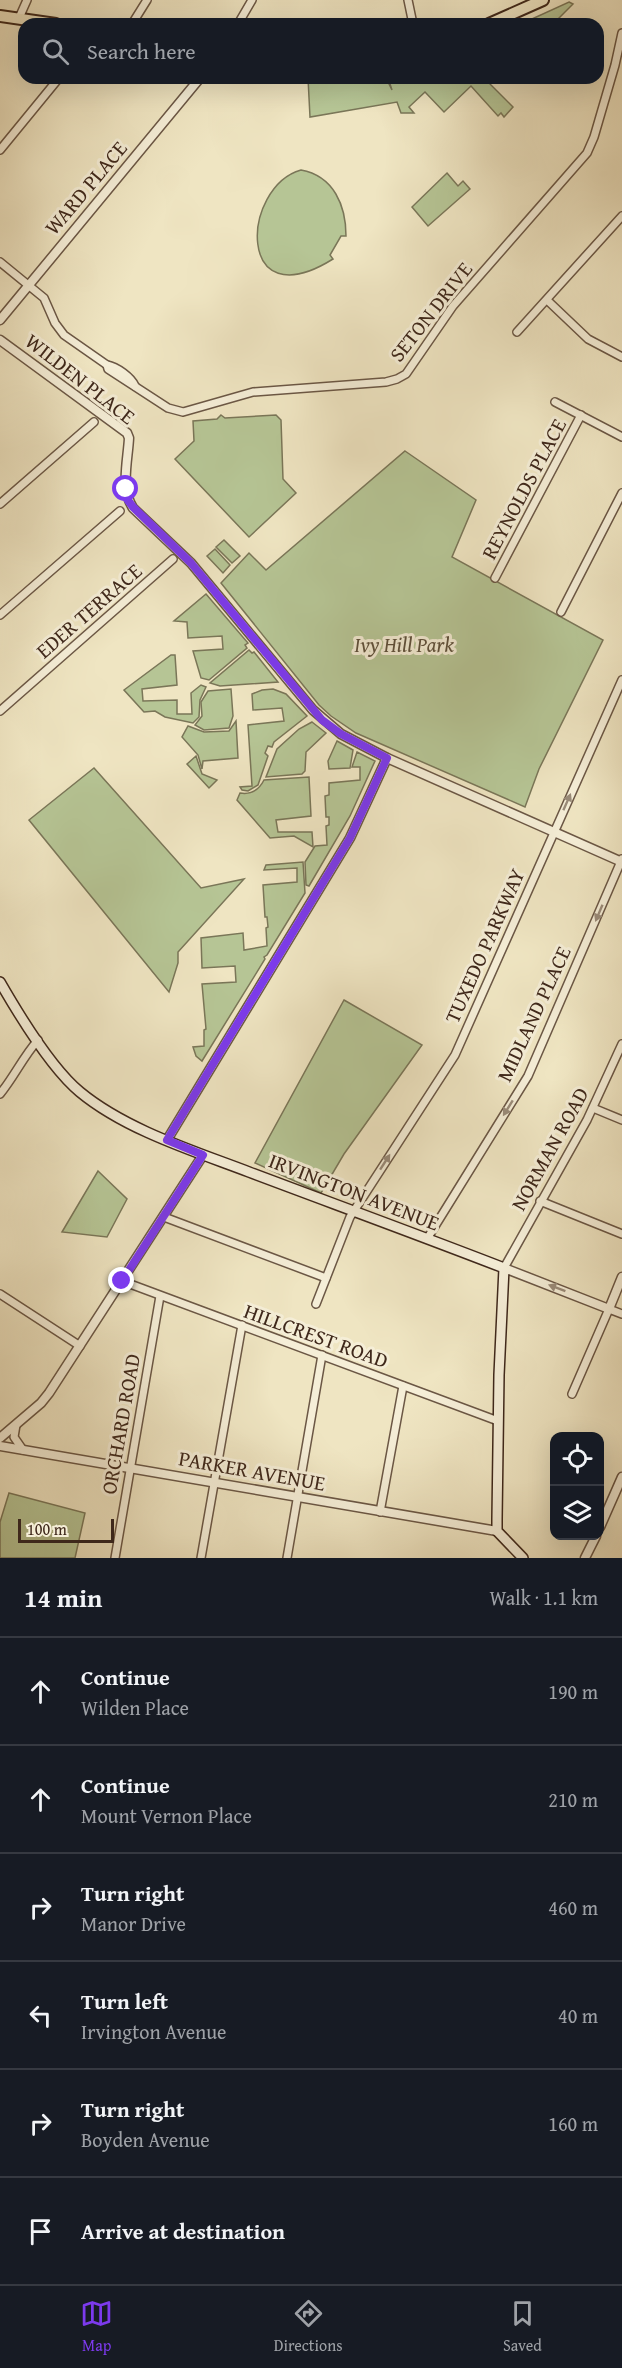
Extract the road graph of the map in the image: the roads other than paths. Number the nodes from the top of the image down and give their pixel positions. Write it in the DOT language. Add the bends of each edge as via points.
graph roads {
  1 [pos="27,0"];
  2 [pos="147,0"];
  3 [pos="252,0"];
  4 [pos="408,0"];
  5 [pos="543,0"];
  6 [pos="0,16"];
  7 [pos="19,18"];
  8 [pos="136,18"];
  9 [pos="242,18"];
  10 [pos="411,18"];
  11 [pos="502,18"];
  12 [pos="622,33"];
  13 [pos="622,59"];
  14 [pos="615,65"];
  15 [pos="54,84"];
  16 [pos="195,84"];
  17 [pos="0,150"];
  18 [pos="622,216"];
  19 [pos="0,262"];
  20 [pos="29,285"];
  21 [pos="547,300"];
  22 [pos="0,320"];
  23 [pos="517,332"];
  24 [pos="0,340"];
  25 [pos="622,356"];
  26 [pos="555,402"];
  27 [pos="581,415"];
  28 [pos="94,422"];
  29 [pos="622,437"];
  30 [pos="622,494"];
  31 [pos="0,504"];
  32 [pos="120,511"];
  33 [pos="173,560"];
  34 [pos="495,578"];
  35 [pos="561,612"];
  36 [pos="0,615"];
  37 [pos="622,680"];
  38 [pos="619,697"];
  39 [pos="0,711"];
  40 [pos="387,758"];
  41 [pos="554,832"];
  42 [pos="622,861"];
  43 [pos="0,982"];
  44 [pos="38,1040"];
  45 [pos="622,1044"];
  46 [pos="0,1094"];
  47 [pos="593,1108"];
  48 [pos="622,1120"];
  49 [pos="167,1140"];
  50 [pos="203,1155"];
  51 [pos="540,1202"];
  52 [pos="353,1211"];
  53 [pos="164,1217"];
  54 [pos="622,1234"];
  55 [pos="427,1239"];
  56 [pos="504,1268"];
  57 [pos="622,1277"];
  58 [pos="326,1278"];
  59 [pos="122,1281"];
  60 [pos="0,1294"];
  61 [pos="160,1296"];
  62 [pos="316,1304"];
  63 [pos="609,1309"];
  64 [pos="622,1314"];
  65 [pos="242,1325"];
  66 [pos="80,1346"];
  67 [pos="322,1355"];
  68 [pos="403,1386"];
  69 [pos="572,1394"];
  70 [pos="498,1421"];
  71 [pos="16,1425"];
  72 [pos="0,1438"];
  73 [pos="0,1446"];
  74 [pos="23,1450"];
  75 [pos="130,1469"];
  76 [pos="622,1477"];
  77 [pos="214,1483"];
  78 [pos="297,1497"];
  79 [pos="380,1512"];
  80 [pos="604,1518"];
  81 [pos="497,1531"];
  82 [pos="594,1540"];
  83 [pos="520,1557"];
  84 [pos="115,1558"];
  85 [pos="201,1558"];
  86 [pos="287,1558"];
  87 [pos="585,1558"];
  1 -- 7 [label="street"];
  2 -- 8 [label="street"];
  3 -- 9 [label="street"];
  4 -- 10 [label="street"];
  5 -- 11 [label="main road"];
  6 -- 7 [label="main road"];
  12 -- 14 [label="street, SETON DRIVE"];
  13 -- 14 [label="street"];
  14 -- 20 [label="street, SETON DRIVE" via="587,153 453,306 402,377 386,382 253,392 183,412 168,408 125,382 64,335 44,298"];
  15 -- 17 [label="street"];
  16 -- 20 [label="street, WARD PLACE"];
  18 -- 21 [label="street"];
  19 -- 20 [label="street, SETON DRIVE"];
  20 -- 22 [label="street, WARD PLACE"];
  21 -- 23 [label="street"];
  21 -- 25 [label="street" via="588,339"];
  24 -- 40 [label="street, WILDEN PLACE" via="127,433 126,489 133,507 184,555 322,720"];
  26 -- 27 [label="street"];
  27 -- 29 [label="street"];
  27 -- 34 [label="street, REYNOLDS PLACE"];
  28 -- 31 [label="street"];
  30 -- 35 [label="street"];
  32 -- 36 [label="street"];
  33 -- 39 [label="street, EDER TERRACE"];
  37 -- 38 [label="street, TUXEDO PARKWAY"];
  41 -- 38 [label="street, TUXEDO PARKWAY, one-way"];
  40 -- 41 [label="street"];
  40 -- 49 [label="street" via="350,838"];
  41 -- 42 [label="street"];
  52 -- 41 [label="street, TUXEDO PARKWAY, one-way" via="455,1055"];
  42 -- 55 [label="street, MIDLAND PLACE, one-way" via="528,1076"];
  43 -- 44 [label="main road, IRVINGTON AVENUE"];
  44 -- 46 [label="street"];
  44 -- 49 [label="main road, IRVINGTON AVENUE" via="82,1094"];
  45 -- 47 [label="street, NORMAN ROAD"];
  47 -- 48 [label="street"];
  47 -- 51 [label="street, NORMAN ROAD"];
  49 -- 50 [label="main road, IRVINGTON AVENUE"];
  50 -- 52 [label="main road, IRVINGTON AVENUE"];
  50 -- 53 [label="street"];
  51 -- 54 [label="street"];
  51 -- 56 [label="street, NORMAN ROAD"];
  52 -- 55 [label="main road, IRVINGTON AVENUE"];
  52 -- 58 [label="street, TUXEDO PARKWAY"];
  53 -- 58 [label="street"];
  53 -- 59 [label="street"];
  55 -- 56 [label="main road, IRVINGTON AVENUE"];
  63 -- 56 [label="street, one-way"];
  56 -- 70 [label="main road"];
  57 -- 63 [label="street"];
  58 -- 62 [label="street, TUXEDO PARKWAY"];
  59 -- 61 [label="street, HILLCREST ROAD"];
  59 -- 66 [label="street"];
  60 -- 66 [label="street"];
  61 -- 65 [label="street, HILLCREST ROAD"];
  61 -- 75 [label="street, ORCHARD ROAD"];
  63 -- 64 [label="street"];
  63 -- 69 [label="street"];
  65 -- 67 [label="street, HILLCREST ROAD"];
  65 -- 77 [label="street"];
  66 -- 71 [label="street" via="45,1398"];
  67 -- 68 [label="street, HILLCREST ROAD"];
  67 -- 78 [label="street"];
  68 -- 70 [label="street, HILLCREST ROAD"];
  68 -- 79 [label="street"];
  70 -- 81 [label="main road"];
  71 -- 72 [label="street"];
  71 -- 74 [label="street" via="14,1437"];
  73 -- 74 [label="street, PARKER AVENUE"];
  74 -- 75 [label="street, PARKER AVENUE"];
  75 -- 77 [label="street, PARKER AVENUE"];
  75 -- 84 [label="street, ORCHARD ROAD"];
  76 -- 80 [label="street"];
  77 -- 78 [label="street, PARKER AVENUE"];
  77 -- 85 [label="street"];
  78 -- 79 [label="street, PARKER AVENUE"];
  78 -- 86 [label="street"];
  79 -- 81 [label="street, PARKER AVENUE"];
  81 -- 83 [label="main road"];
  82 -- 87 [label="street"];
}
